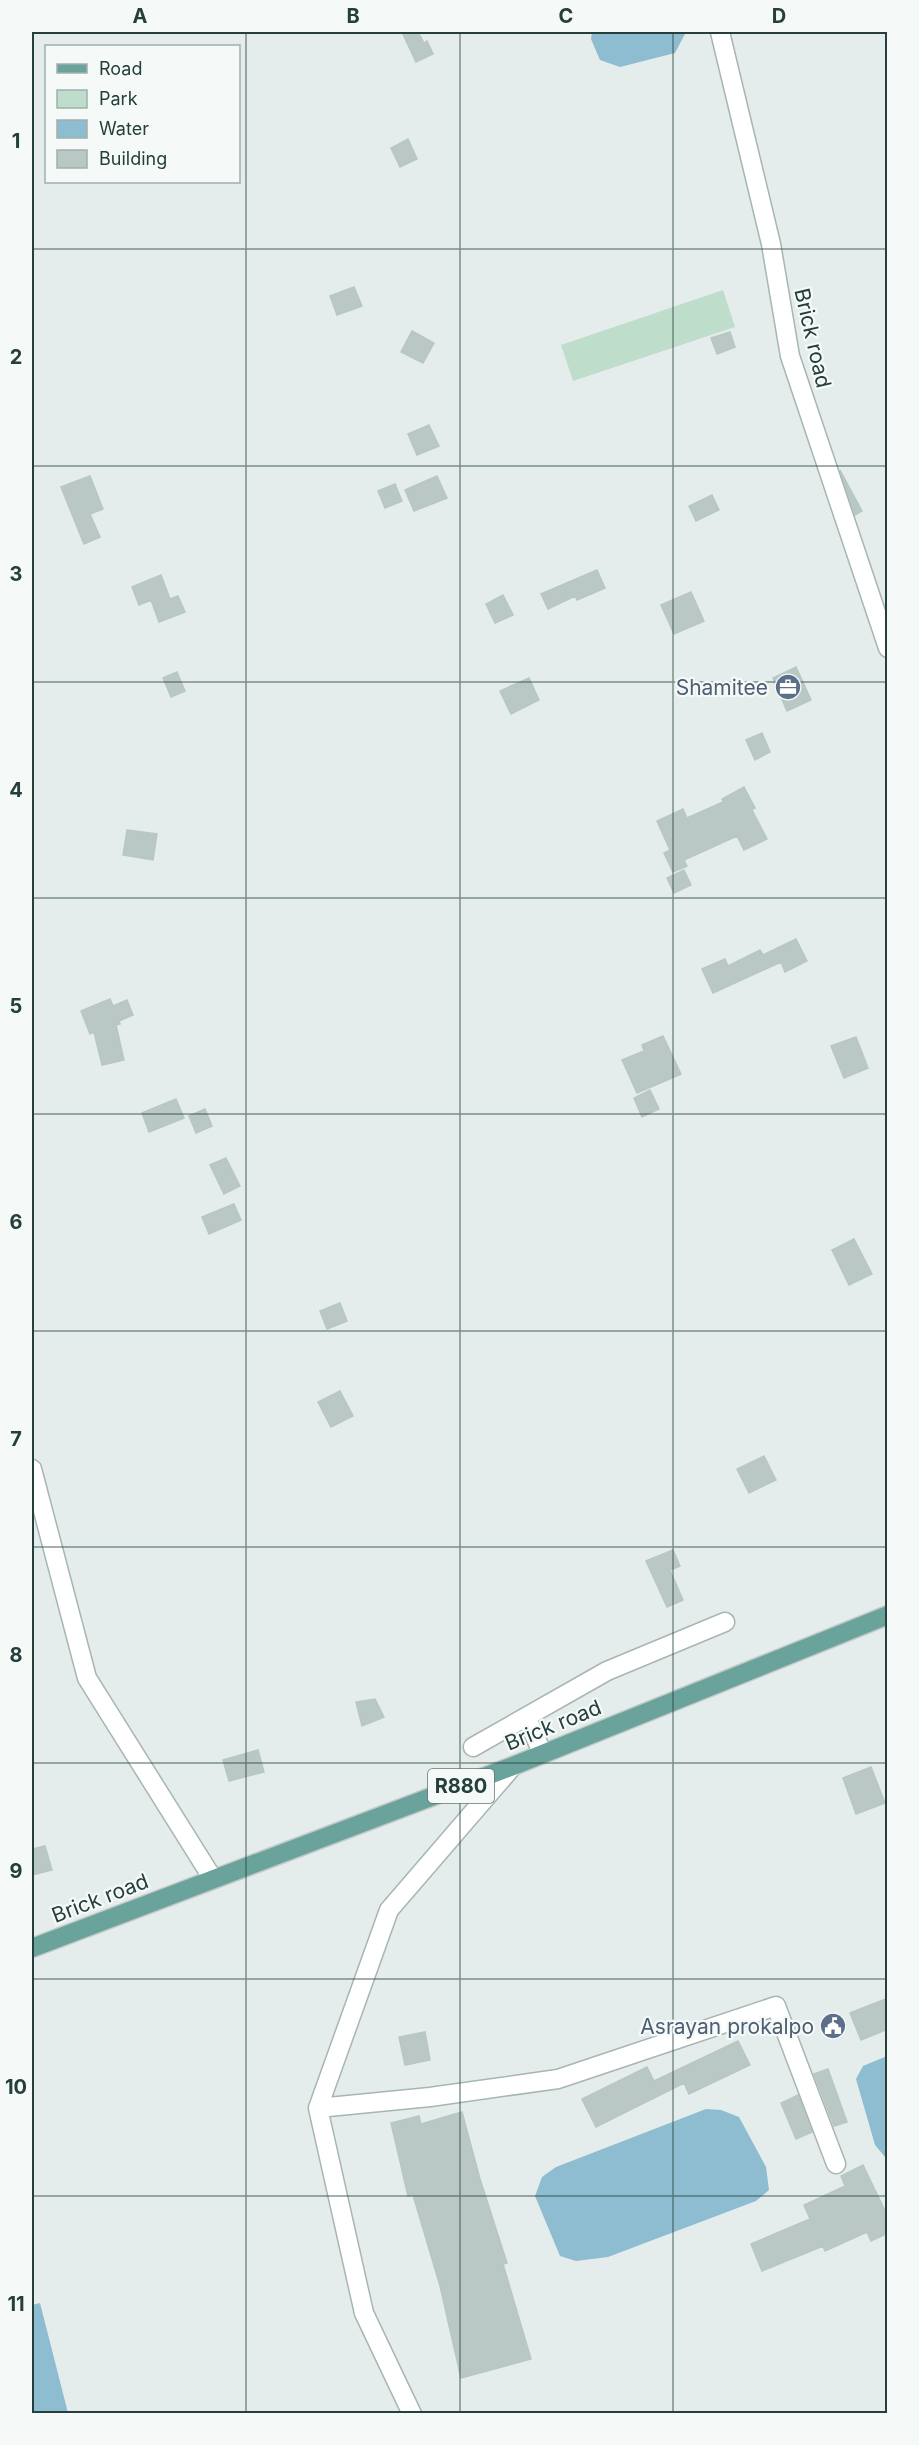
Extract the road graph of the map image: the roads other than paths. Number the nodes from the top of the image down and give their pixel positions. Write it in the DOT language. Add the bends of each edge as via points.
graph roads {
  1 [pos="720,32"];
  2 [pos="888,648"];
  3 [pos="32,1469"];
  4 [pos="888,1615"];
  5 [pos="725,1622"];
  6 [pos="526,1717"];
  7 [pos="473,1747"];
  8 [pos="543,1754"];
  9 [pos="513,1766"];
  10 [pos="213,1879"];
  11 [pos="32,1948"];
  12 [pos="318,2108"];
  13 [pos="836,2164"];
  14 [pos="412,2414"];
  1 -- 2 [label="street, Brick road" via="771,244 790,356"];
  3 -- 10 [label="street" via="87,1678"];
  4 -- 8 [label="main road, Brick road / R880"];
  5 -- 6 [label="street" via="607,1671"];
  6 -- 7 [label="street"];
  6 -- 8 [label="street"];
  8 -- 9 [label="main road, Brick road / R880"];
  9 -- 10 [label="main road, Brick road / R880"];
  9 -- 12 [label="street" via="389,1910"];
  10 -- 11 [label="main road, Brick road / R880"];
  12 -- 13 [label="street" via="558,2079 776,2006"];
  12 -- 14 [label="street" via="363,2313"];
}
